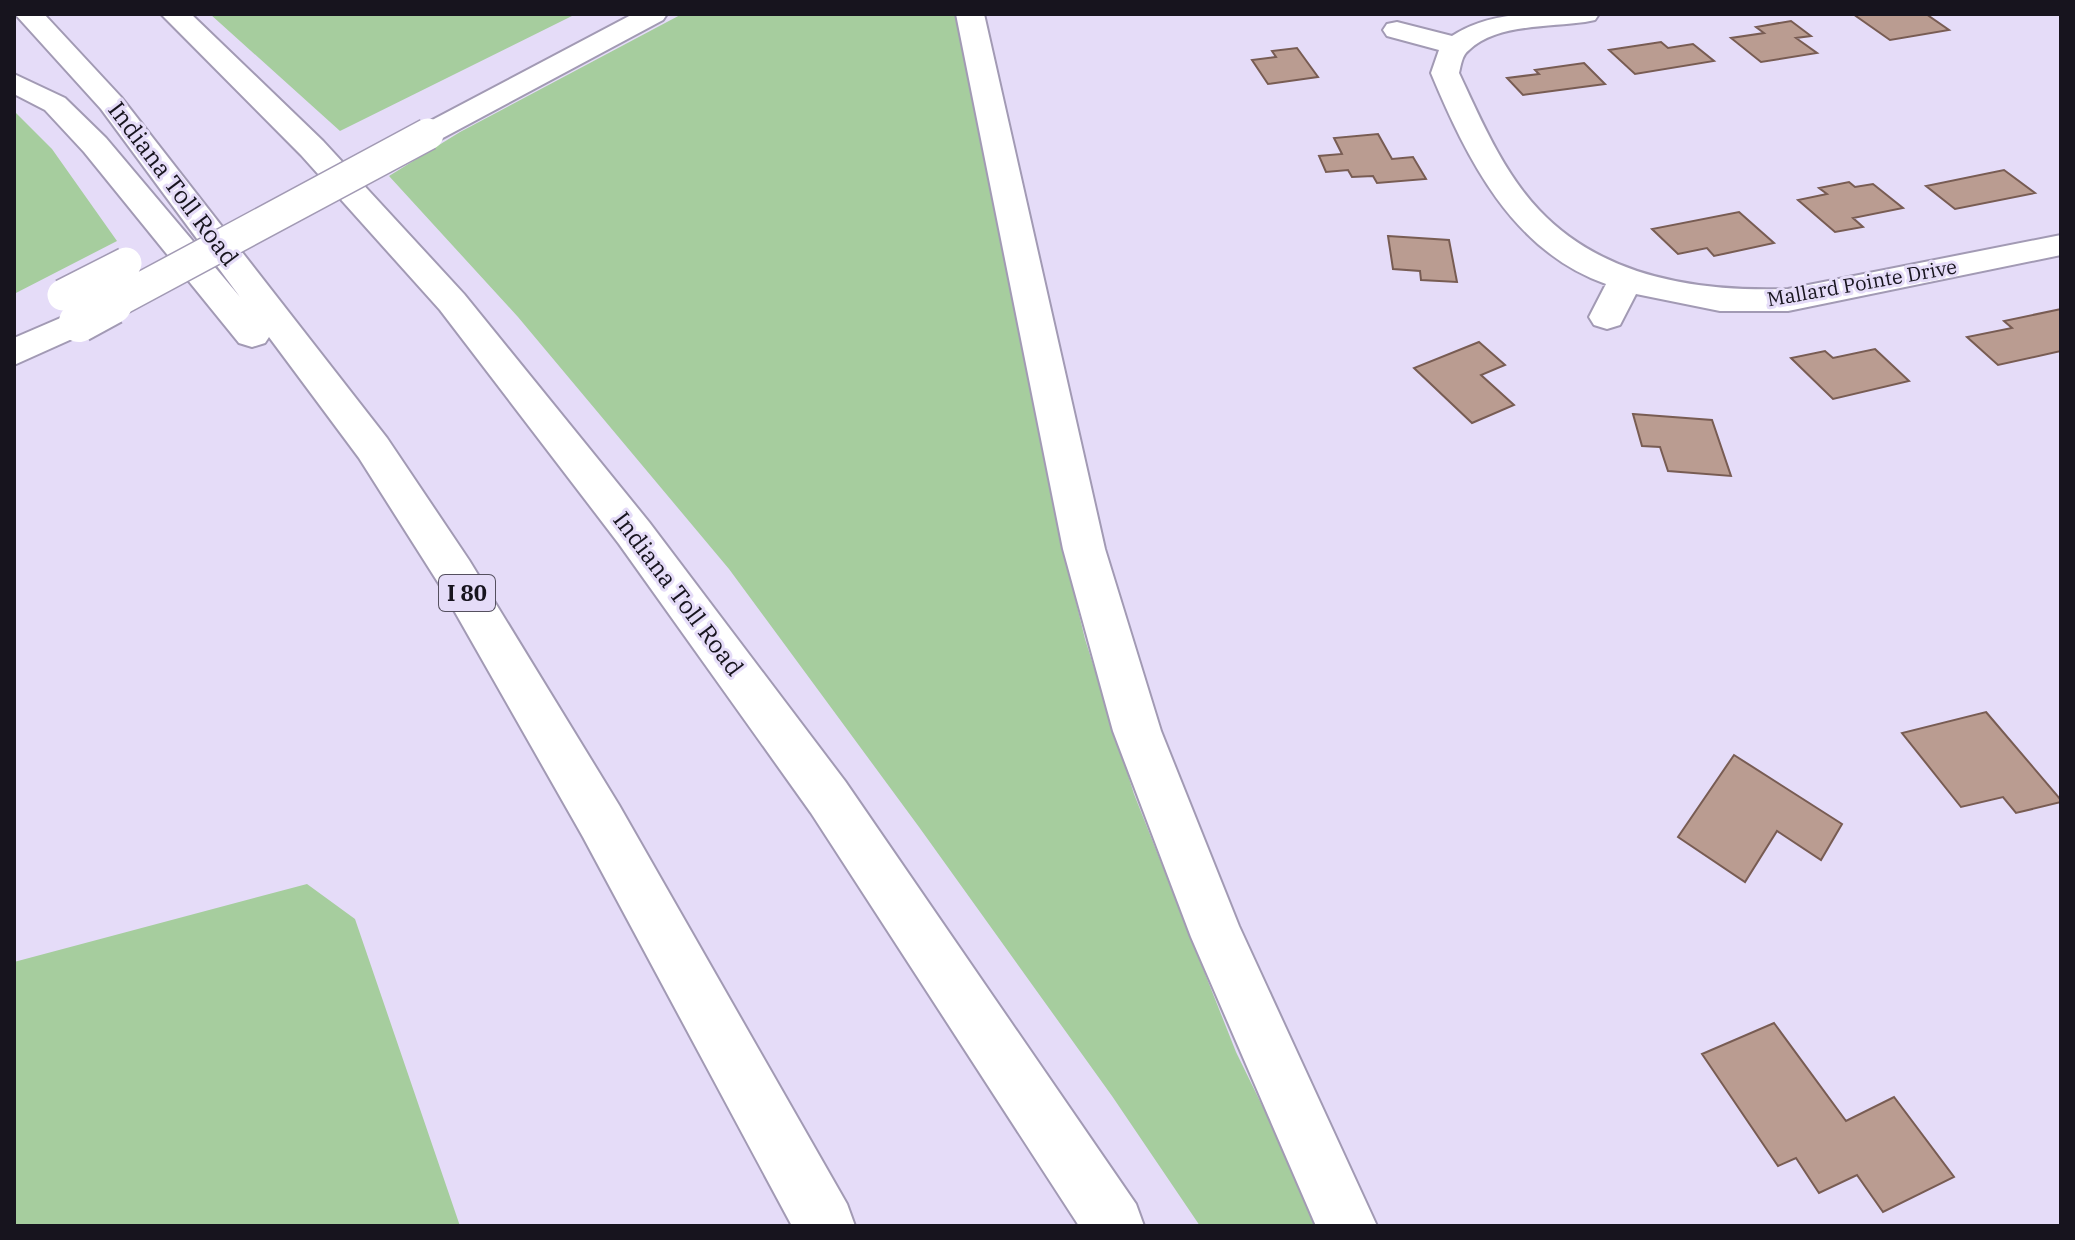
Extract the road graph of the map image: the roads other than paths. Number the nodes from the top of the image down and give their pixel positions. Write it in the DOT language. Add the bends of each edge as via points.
graph roads {
  1 [pos="29,14"];
  2 [pos="175,14"];
  3 [pos="619,14"];
  4 [pos="653,14"];
  5 [pos="970,14"];
  6 [pos="1585,14"];
  7 [pos="1397,30"];
  8 [pos="1452,52"];
  9 [pos="14,83"];
  10 [pos="419,126"];
  11 [pos="2061,245"];
  12 [pos="1626,278"];
  13 [pos="71,308"];
  14 [pos="1607,317"];
  15 [pos="14,320"];
  16 [pos="14,353"];
  17 [pos="373,448"];
  18 [pos="825,1226"];
  19 [pos="1114,1226"];
  20 [pos="1347,1226"];
  1 -- 17 [label="main road, Indiana Toll Road / I 80" via="111,103"];
  2 -- 19 [label="main road, Indiana Toll Road" via="312,148 452,302 634,533 828,797"];
  3 -- 10 [label="main road"];
  4 -- 10 [label="main road"];
  5 -- 20 [label="main road" via="1084,549 1137,731 1217,937"];
  6 -- 8 [label="main road" via="1499,27"];
  7 -- 8 [label="main road"];
  8 -- 12 [label="main road, Mallard Pointe Drive" via="1445,73 1455,96 1528,218 1583,259"];
  9 -- 17 [label="main road" via="55,104 251,335"];
  10 -- 13 [label="main road, bridge"];
  11 -- 12 [label="main road, Mallard Pointe Drive" via="1788,300 1696,297"];
  12 -- 14 [label="main road"];
  13 -- 15 [label="main road"];
  13 -- 16 [label="main road"];
  17 -- 18 [label="main road, Indiana Toll Road / I 80" via="454,572 601,821"];
}
